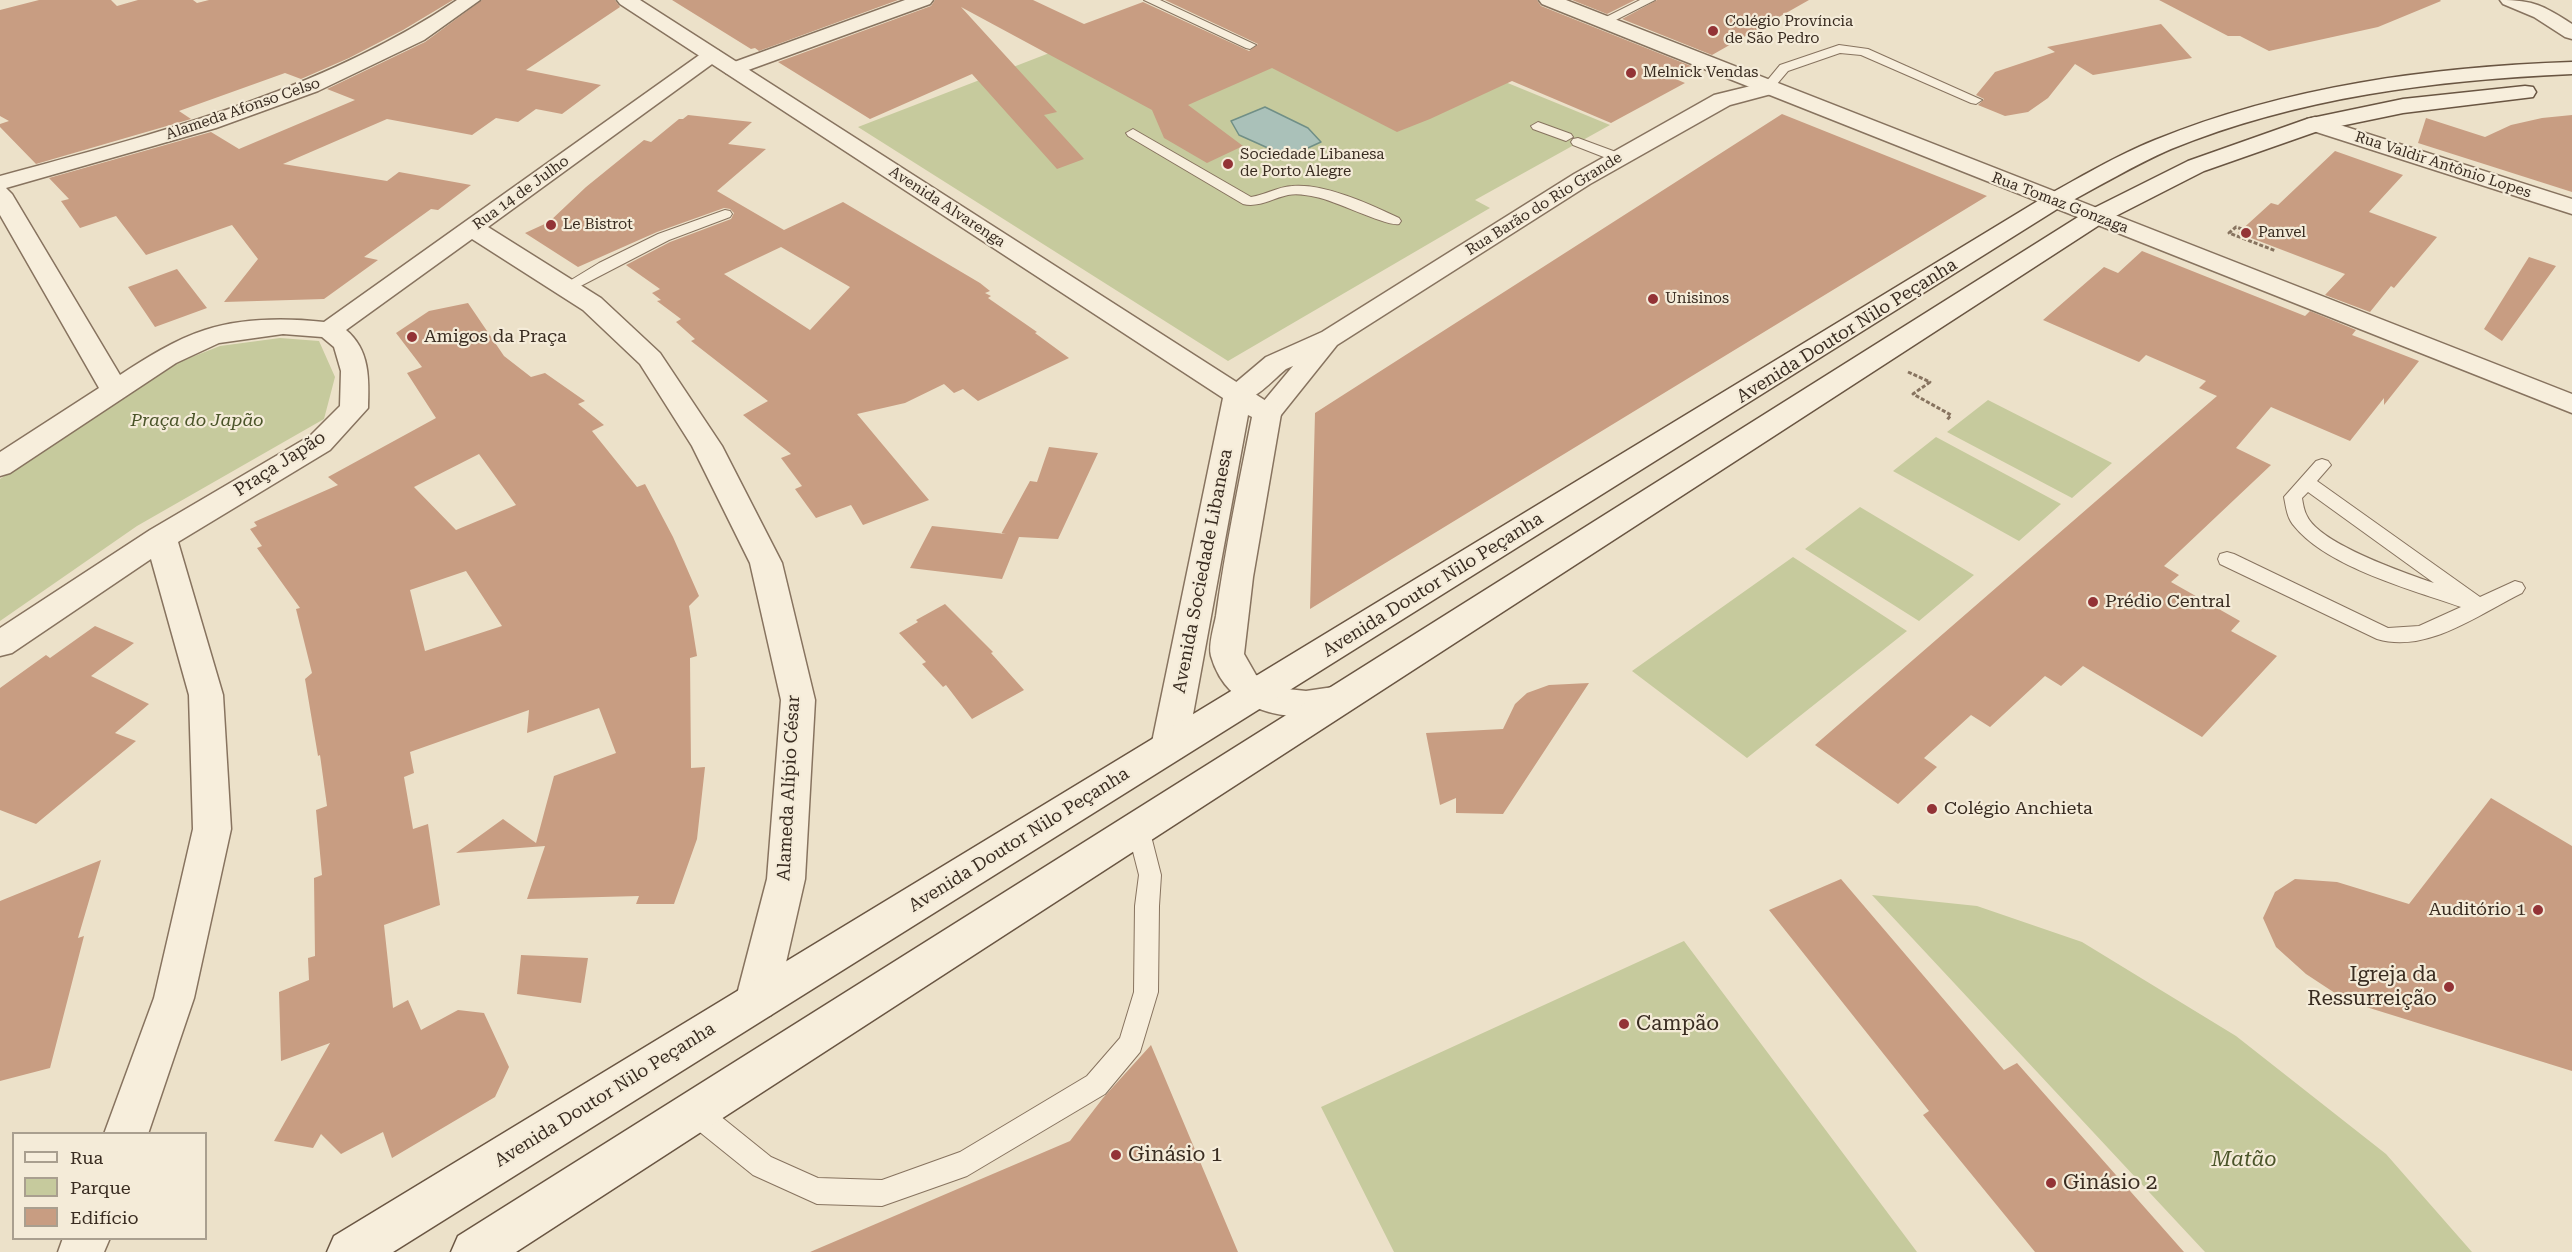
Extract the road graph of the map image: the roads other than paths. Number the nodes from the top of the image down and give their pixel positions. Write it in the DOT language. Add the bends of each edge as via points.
graph roads {
  1 [pos="470,0"];
  2 [pos="627,0"];
  3 [pos="923,0"];
  4 [pos="1150,0"];
  5 [pos="1549,0"];
  6 [pos="1649,0"];
  7 [pos="2510,0"];
  8 [pos="1602,22"];
  9 [pos="2572,33"];
  10 [pos="1250,45"];
  11 [pos="712,55"];
  12 [pos="2572,68"];
  13 [pos="733,69"];
  14 [pos="1767,88"];
  15 [pos="2572,89"];
  16 [pos="1976,100"];
  17 [pos="2315,124"];
  18 [pos="1538,126"];
  19 [pos="1133,134"];
  20 [pos="1618,158"];
  21 [pos="0,183"];
  22 [pos="0,194"];
  23 [pos="2054,201"];
  24 [pos="2572,207"];
  25 [pos="725,214"];
  26 [pos="2095,217"];
  27 [pos="1394,221"];
  28 [pos="472,228"];
  29 [pos="566,288"];
  30 [pos="329,330"];
  31 [pos="1331,338"];
  32 [pos="114,389"];
  33 [pos="1238,395"];
  34 [pos="2572,404"];
  35 [pos="1267,414"];
  36 [pos="2322,465"];
  37 [pos="0,466"];
  38 [pos="2306,482"];
  39 [pos="161,538"];
  40 [pos="1208,543"];
  41 [pos="2227,559"];
  42 [pos="1237,577"];
  43 [pos="2515,588"];
  44 [pos="2479,606"];
  45 [pos="0,644"];
  46 [pos="1257,694"];
  47 [pos="1340,699"];
  48 [pos="1169,747"];
  49 [pos="1138,828"];
  50 [pos="756,1002"];
  51 [pos="694,1112"];
  52 [pos="127,1132"];
  53 [pos="350,1252"];
  54 [pos="474,1252"];
  1 -- 21 [label="street, Alameda Afonso Celso" via="411,39 316,84 244,112"];
  2 -- 11 [label="street, Avenida Alvarenga"];
  3 -- 13 [label="street"];
  4 -- 10 [label="lane"];
  5 -- 8 [label="street, Rua Tomaz Gonzaga"];
  6 -- 8 [label="lane"];
  7 -- 9 [label="street" via="2541,13"];
  8 -- 14 [label="street, Rua Tomaz Gonzaga"];
  11 -- 13 [label="street, Avenida Alvarenga"];
  11 -- 28 [label="street, Rua 14 de Julho"];
  12 -- 23 [label="street, Avenida Doutor Nilo Peçanha" via="2456,74 2293,103 2152,149"];
  13 -- 33 [label="street, Avenida Alvarenga"];
  14 -- 16 [label="lane" via="1784,68 1848,48 1864,51"];
  14 -- 20 [label="street, Rua Barão do Rio Grande" via="1722,100"];
  14 -- 23 [label="street, Rua Tomaz Gonzaga"];
  15 -- 17 [label="street, Avenida Doutor Nilo Peçanha" via="2403,106"];
  17 -- 24 [label="street, Rua Valdir Antônio Lopes"];
  17 -- 26 [label="street, Avenida Doutor Nilo Peçanha" via="2196,166"];
  18 -- 20 [label="lane"];
  19 -- 27 [label="lane" via="1248,201 1310,190"];
  20 -- 31 [label="street, Rua Barão do Rio Grande"];
  22 -- 32 [label="street"];
  23 -- 26 [label="street, Rua Tomaz Gonzaga"];
  23 -- 46 [label="street, Avenida Doutor Nilo Peçanha"];
  25 -- 29 [label="lane" via="661,237"];
  26 -- 34 [label="street, Rua Tomaz Gonzaga"];
  26 -- 47 [label="street, Avenida Doutor Nilo Peçanha"];
  28 -- 29 [label="street, Alameda Alípio César"];
  28 -- 30 [label="street, Rua 14 de Julho"];
  29 -- 50 [label="street, Alameda Alípio César" via="592,304 650,359 707,446 766,563 798,700 786,879"];
  30 -- 32 [label="street" via="283,326 213,336 166,357"];
  30 -- 39 [label="street, Praça Japão" via="346,344 355,371 354,408 320,443"];
  31 -- 33 [label="street, Rua Barão do Rio Grande" via="1276,363"];
  31 -- 35 [label="street, Rua Barão do Rio Grande"];
  32 -- 37 [label="street"];
  33 -- 35 [label="street, Avenida Alvarenga"];
  33 -- 40 [label="street, Avenida Sociedade Libanesa"];
  35 -- 42 [label="street, Avenida Sociedade Libanesa"];
  36 -- 38 [label="lane"];
  38 -- 44 [label="lane"];
  38 -- 44 [label="lane" via="2293,497 2299,522 2325,543 2374,568"];
  39 -- 45 [label="street, Praça Japão"];
  39 -- 52 [label="street" via="206,696 212,829 174,998"];
  40 -- 42 [label="street"];
  40 -- 48 [label="street, Avenida Sociedade Libanesa"];
  41 -- 44 [label="lane" via="2398,638 2414,636"];
  42 -- 46 [label="street, Avenida Sociedade Libanesa" via="1227,654 1237,678"];
  43 -- 44 [label="lane"];
  46 -- 47 [label="street, Avenida Sociedade Libanesa" via="1297,706"];
  46 -- 48 [label="street, Avenida Doutor Nilo Peçanha"];
  47 -- 49 [label="street, Avenida Doutor Nilo Peçanha"];
  48 -- 50 [label="street, Avenida Doutor Nilo Peçanha"];
  49 -- 51 [label="street, Avenida Doutor Nilo Peçanha"];
  49 -- 51 [label="lane" via="1150,875 1146,992 1131,1044 1096,1085 967,1162 882,1193 818,1191 762,1166"];
  50 -- 53 [label="street, Avenida Doutor Nilo Peçanha"];
  51 -- 54 [label="street, Avenida Doutor Nilo Peçanha"];
}
